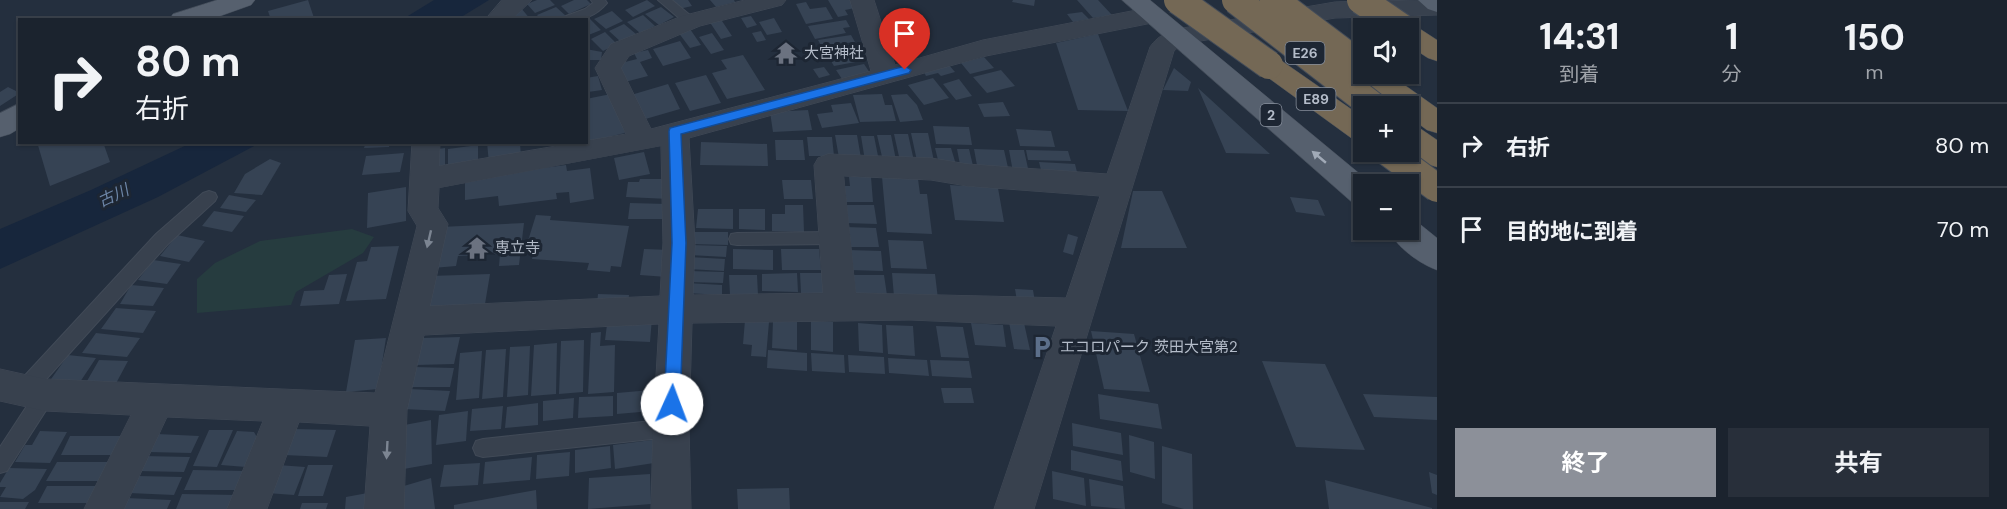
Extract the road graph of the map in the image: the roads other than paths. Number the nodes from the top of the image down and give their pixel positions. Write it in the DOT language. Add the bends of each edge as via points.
graph roads {
  1 [pos="242,0"];
  2 [pos="520,0"];
  3 [pos="597,0"];
  4 [pos="664,0"];
  5 [pos="774,0"];
  6 [pos="862,0"];
  7 [pos="1178,0"];
  8 [pos="1196,0"];
  9 [pos="1236,0"];
  10 [pos="1274,0"];
  11 [pos="1361,0"];
  12 [pos="1431,0"];
  13 [pos="1437,5"];
  14 [pos="1144,7"];
  15 [pos="188,18"];
  16 [pos="499,18"];
  17 [pos="575,18"];
  18 [pos="1387,18"];
  19 [pos="691,21"];
  20 [pos="1230,28"];
  21 [pos="1177,37"];
  22 [pos="1419,40"];
  23 [pos="1437,52"];
  24 [pos="1353,60"];
  25 [pos="886,75"];
  26 [pos="1384,84"];
  27 [pos="1360,96"];
  28 [pos="18,114"];
  29 [pos="1353,123"];
  30 [pos="1437,123"];
  31 [pos="1353,124"];
  32 [pos="0,127"];
  33 [pos="675,131"];
  34 [pos="643,141"];
  35 [pos="1419,142"];
  36 [pos="426,144"];
  37 [pos="1437,156"];
  38 [pos="1401,162"];
  39 [pos="424,180"];
  40 [pos="1118,186"];
  41 [pos="1353,186"];
  42 [pos="1437,191"];
  43 [pos="209,197"];
  44 [pos="836,238"];
  45 [pos="737,239"];
  46 [pos="1417,240"];
  47 [pos="1437,257"];
  48 [pos="841,306"];
  49 [pos="676,309"];
  50 [pos="1077,313"];
  51 [pos="410,321"];
  52 [pos="23,390"];
  53 [pos="157,400"];
  54 [pos="286,405"];
  55 [pos="389,410"];
  56 [pos="671,428"];
  57 [pos="483,448"];
  58 [pos="0,464"];
  59 [pos="104,509"];
  60 [pos="247,509"];
  61 [pos="384,509"];
  62 [pos="671,509"];
  63 [pos="1014,509"];
  1 -- 15 [label="main road"];
  2 -- 16 [label="street"];
  3 -- 17 [label="lane" via="601,3"];
  4 -- 19 [label="lane"];
  5 -- 19 [label="street"];
  6 -- 25 [label="street"];
  7 -- 31 [label="highway, E89, bridge"];
  8 -- 20 [label="main road"];
  9 -- 27 [label="highway, E26, bridge"];
  10 -- 24 [label="highway, E26, bridge"];
  11 -- 18 [label="highway, bridge"];
  12 -- 13 [label="main road"];
  13 -- 20 [label="street" via="1335,10"];
  14 -- 21 [label="main road, 2"];
  14 -- 25 [label="street"];
  19 -- 34 [label="street" via="620,50 608,68"];
  20 -- 21 [label="street"];
  20 -- 29 [label="main road"];
  21 -- 40 [label="street" via="1163,47"];
  41 -- 21 [label="main road, 2, one-way"];
  22 -- 23 [label="highway"];
  25 -- 33 [label="street"];
  26 -- 30 [label="highway"];
  28 -- 32 [label="main road"];
  33 -- 34 [label="street"];
  33 -- 49 [label="street" via="679,243"];
  34 -- 39 [label="street"];
  35 -- 37 [label="highway"];
  36 -- 39 [label="street"];
  38 -- 42 [label="main road"];
  39 -- 51 [label="street, one-way" via="423,211 432,224"];
  40 -- 44 [label="street" via="930,169 828,165"];
  40 -- 50 [label="street"];
  43 -- 52 [label="lane" via="162,239"];
  44 -- 45 [label="lane"];
  44 -- 48 [label="street"];
  46 -- 47 [label="main road"];
  48 -- 49 [label="street"];
  48 -- 50 [label="street"];
  49 -- 51 [label="street"];
  49 -- 56 [label="street"];
  50 -- 63 [label="street"];
  51 -- 55 [label="street"];
  52 -- 53 [label="street"];
  52 -- 58 [label="lane"];
  53 -- 54 [label="street"];
  53 -- 59 [label="street"];
  54 -- 55 [label="street"];
  54 -- 60 [label="street"];
  55 -- 61 [label="street, one-way"];
  56 -- 57 [label="lane"];
  56 -- 62 [label="street"];
}
